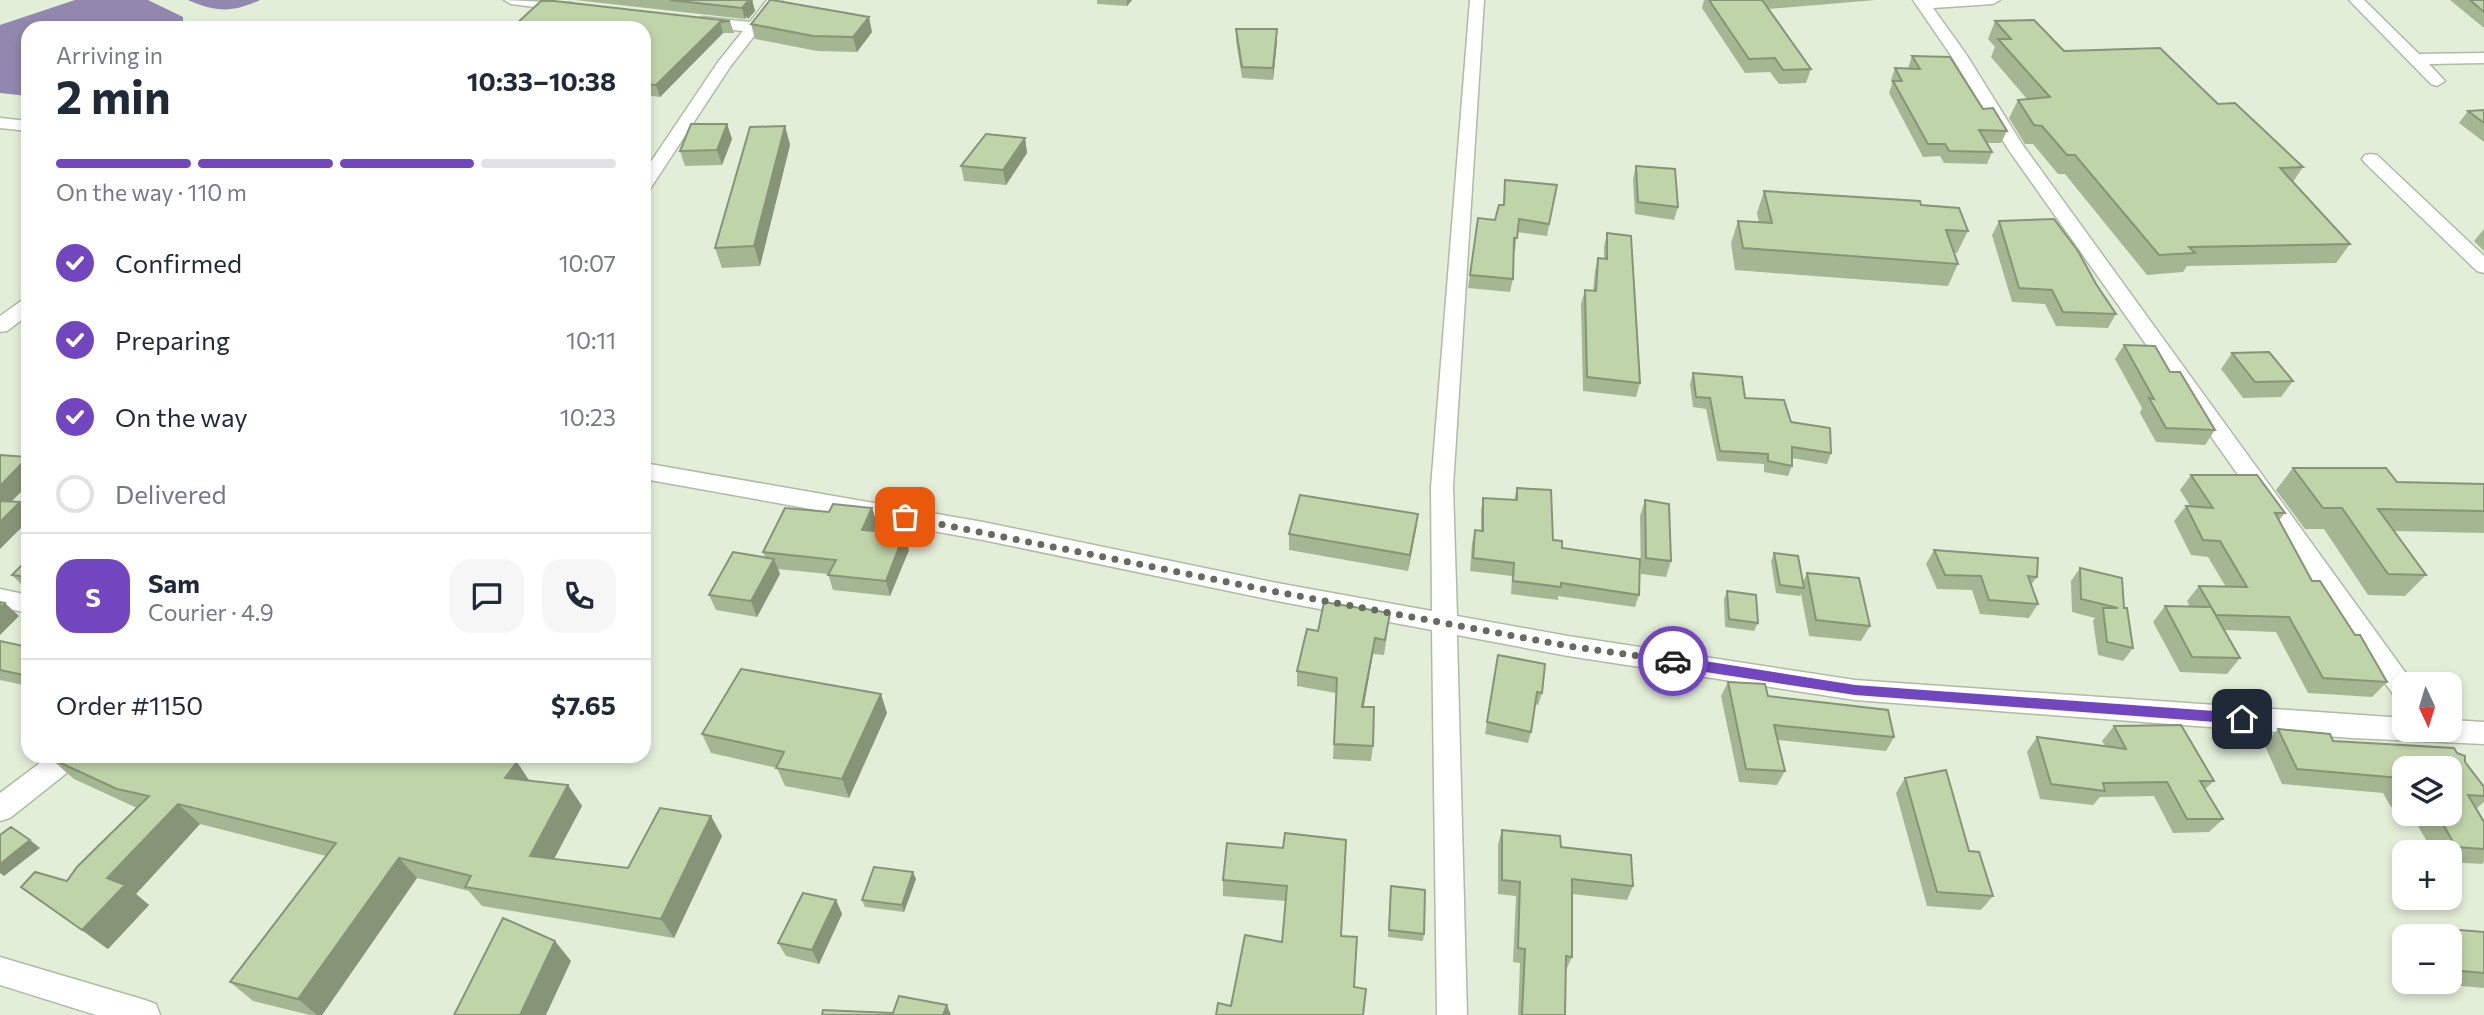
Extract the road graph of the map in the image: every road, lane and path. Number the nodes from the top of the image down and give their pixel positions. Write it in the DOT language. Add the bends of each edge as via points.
graph roads {
  1 [pos="511,0"];
  2 [pos="775,0"];
  3 [pos="1477,0"];
  4 [pos="1993,0"];
  5 [pos="2356,0"];
  6 [pos="1922,2"];
  7 [pos="586,8"];
  8 [pos="683,20"];
  9 [pos="752,27"];
  10 [pos="2484,58"];
  11 [pos="2417,59"];
  12 [pos="2437,81"];
  13 [pos="0,123"];
  14 [pos="21,125"];
  15 [pos="2371,159"];
  16 [pos="651,174"];
  17 [pos="2484,267"];
  18 [pos="21,310"];
  19 [pos="0,326"];
  20 [pos="651,472"];
  21 [pos="0,598"];
  22 [pos="21,602"];
  23 [pos="1444,622"];
  24 [pos="2392,673"];
  25 [pos="2392,728"];
  26 [pos="2462,732"];
  27 [pos="2484,733"];
  28 [pos="60,763"];
  29 [pos="0,809"];
  30 [pos="0,971"];
  31 [pos="145,1015"];
  32 [pos="1452,1015"];
  1 -- 7 [label="street"];
  2 -- 9 [label="street"];
  3 -- 23 [label="street" via="1441,487"];
  4 -- 6 [label="street"];
  5 -- 11 [label="street"];
  6 -- 24 [label="street" via="2014,145"];
  8 -- 9 [label="street"];
  9 -- 16 [label="street"];
  10 -- 11 [label="street"];
  11 -- 12 [label="street"];
  13 -- 14 [label="street"];
  15 -- 17 [label="street"];
  18 -- 19 [label="street"];
  20 -- 23 [label="street" via="983,531"];
  21 -- 22 [label="street"];
  23 -- 25 [label="street" via="1855,690"];
  23 -- 32 [label="street"];
  26 -- 27 [label="street"];
  28 -- 29 [label="street"];
  30 -- 31 [label="street"];
}
